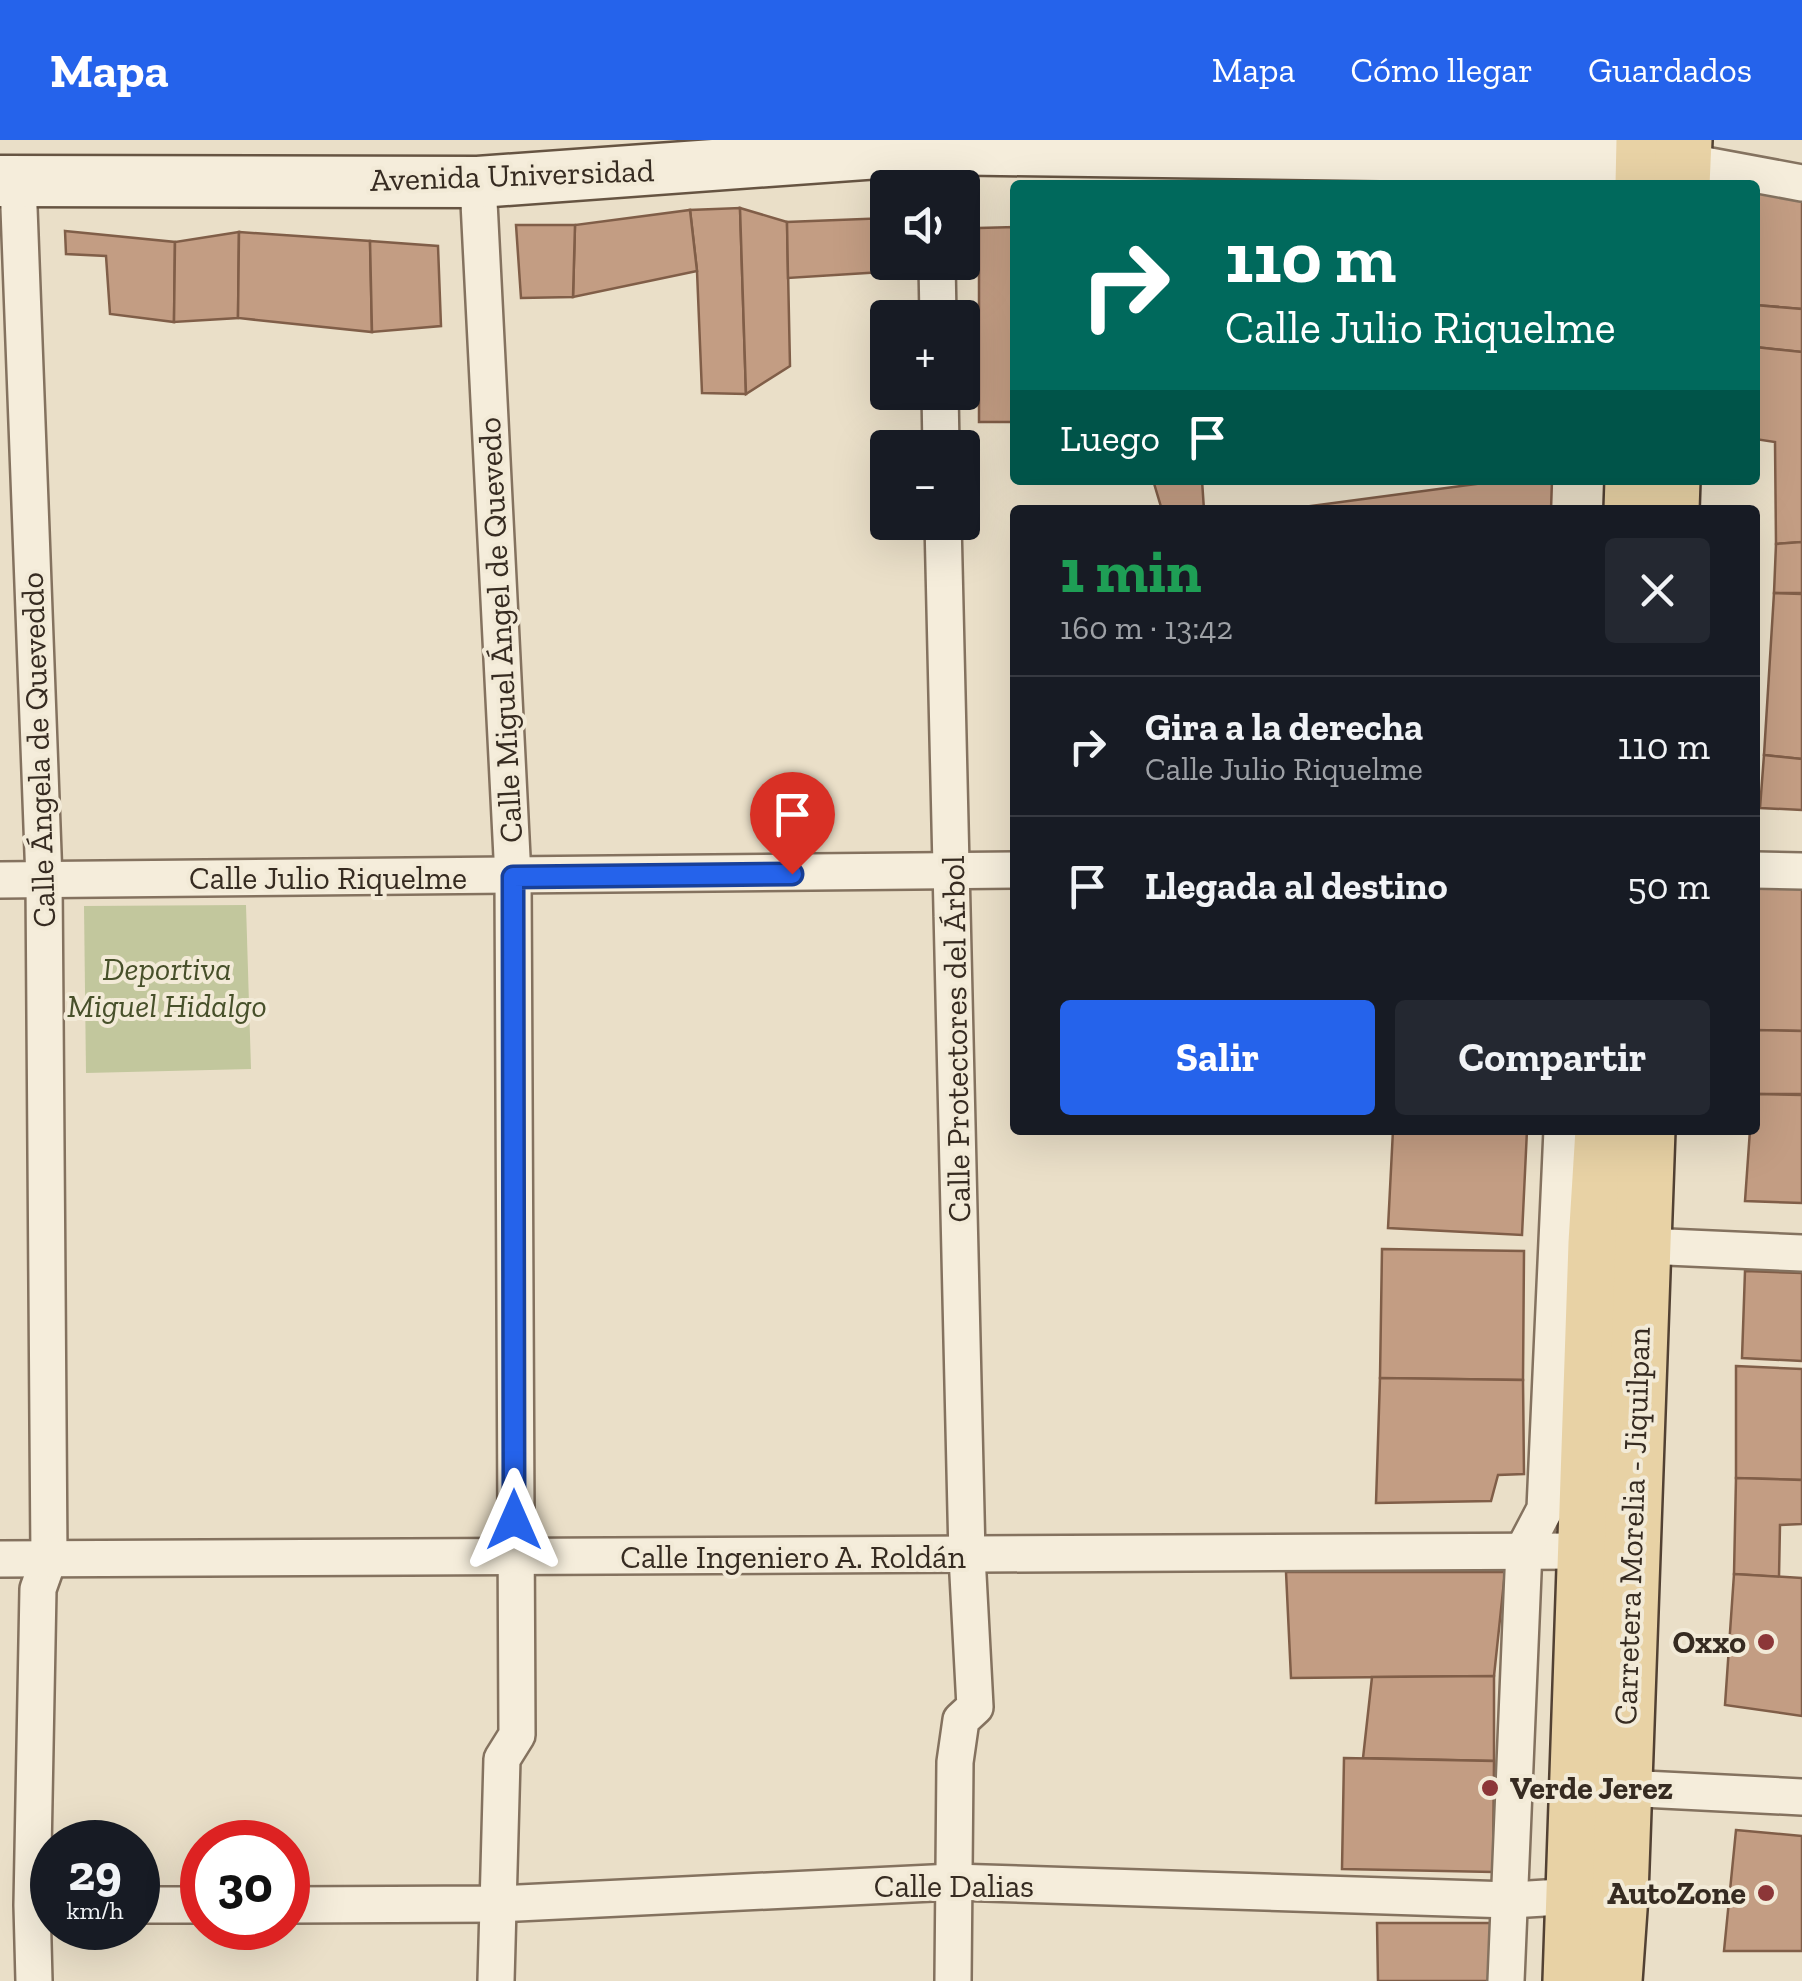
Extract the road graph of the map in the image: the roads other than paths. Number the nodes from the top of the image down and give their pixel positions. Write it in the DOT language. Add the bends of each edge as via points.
graph roads {
  1 [pos="635,156"];
  2 [pos="1663,161"];
  3 [pos="934,168"];
  4 [pos="9,181"];
  5 [pos="478,182"];
  6 [pos="1802,183"];
  7 [pos="943,540"];
  8 [pos="1010,870"];
  9 [pos="1760,870"];
  10 [pos="1802,870"];
  11 [pos="952,873"];
  12 [pos="513,877"];
  13 [pos="0,880"];
  14 [pos="44,880"];
  15 [pos="1562,1135"];
  16 [pos="1604,1135"];
  17 [pos="1646,1135"];
  18 [pos="1619,1244"];
  19 [pos="1802,1253"];
  20 [pos="1524,1550"];
  21 [pos="1586,1550"];
  22 [pos="967,1556"];
  23 [pos="49,1558"];
  24 [pos="514,1558"];
  25 [pos="0,1559"];
  26 [pos="1601,1787"];
  27 [pos="1802,1797"];
  28 [pos="952,1882"];
  29 [pos="1596,1895"];
  30 [pos="1510,1900"];
  31 [pos="496,1904"];
  32 [pos="28,1905"];
  33 [pos="310,1905"];
  34 [pos="34,1981"];
  35 [pos="496,1981"];
  36 [pos="953,1981"];
  37 [pos="1506,1981"];
  38 [pos="1571,1981"];
  39 [pos="1614,1981"];
  1 -- 3 [label="street, Avenida Universidad"];
  1 -- 5 [label="street, Avenida Universidad"];
  2 -- 3 [label="street, Avenida Universidad"];
  2 -- 6 [label="street"];
  4 -- 5 [label="street, Avenida Universidad"];
  4 -- 14 [label="street, Calle Ángela de Queveddo"];
  5 -- 12 [label="street, Calle Miguel Ángel de Quevedo"];
  7 -- 11 [label="street, Calle Protectores del Árbol"];
  8 -- 11 [label="street, Calle Julio Riquelme"];
  9 -- 10 [label="street"];
  11 -- 12 [label="street, Calle Julio Riquelme"];
  11 -- 22 [label="street, Calle Protectores del Árbol"];
  12 -- 14 [label="street, Calle Julio Riquelme"];
  12 -- 24 [label="street, Calle Miguel Ángel de Quevedo"];
  13 -- 14 [label="street, Calle Julio Riquelme"];
  14 -- 23 [label="street, Calle Ángela de Queveddo"];
  15 -- 20 [label="street" via="1546,1509"];
  16 -- 18 [label="main road, Carretera Morelia - Jiquilpan"];
  17 -- 18 [label="main road, Carretera Morelia - Jiquilpan"];
  18 -- 19 [label="street"];
  18 -- 21 [label="main road, Carretera Morelia - Jiquilpan"];
  18 -- 26 [label="main road, Carretera Morelia - Jiquilpan"];
  20 -- 21 [label="street, Calle Ingeniero A. Roldán"];
  20 -- 22 [label="street, Calle Ingeniero A. Roldán"];
  20 -- 30 [label="street"];
  21 -- 26 [label="main road, Carretera Morelia - Jiquilpan"];
  22 -- 24 [label="street, Calle Ingeniero A. Roldán"];
  22 -- 28 [label="street, Calle Protectores del Árbol" via="975,1707 961,1720 955,1762"];
  23 -- 24 [label="street, Calle Ingeniero A. Roldán"];
  23 -- 25 [label="street, Calle Ingeniero A. Roldán"];
  23 -- 32 [label="street, Calle Ángela de Queveddo" via="38,1589"];
  24 -- 31 [label="street, Calle Miguel Ángel de Quevedo" via="518,1735 502,1759"];
  26 -- 27 [label="street"];
  26 -- 29 [label="main road, Carretera Morelia - Jiquilpan"];
  28 -- 30 [label="street, Calle Dalias"];
  28 -- 31 [label="street, Calle Dalias"];
  28 -- 36 [label="street"];
  29 -- 30 [label="street, Calle Dalias"];
  29 -- 38 [label="main road, Carretera Morelia - Jiquilpan"];
  29 -- 39 [label="main road, Carretera Morelia - Jiquilpan"];
  30 -- 37 [label="street"];
  31 -- 33 [label="street, Calle Dalias"];
  31 -- 35 [label="street, Calle Miguel Ángel de Quevedo"];
  32 -- 34 [label="street, Calle Ángela de Queveddo"];
}
